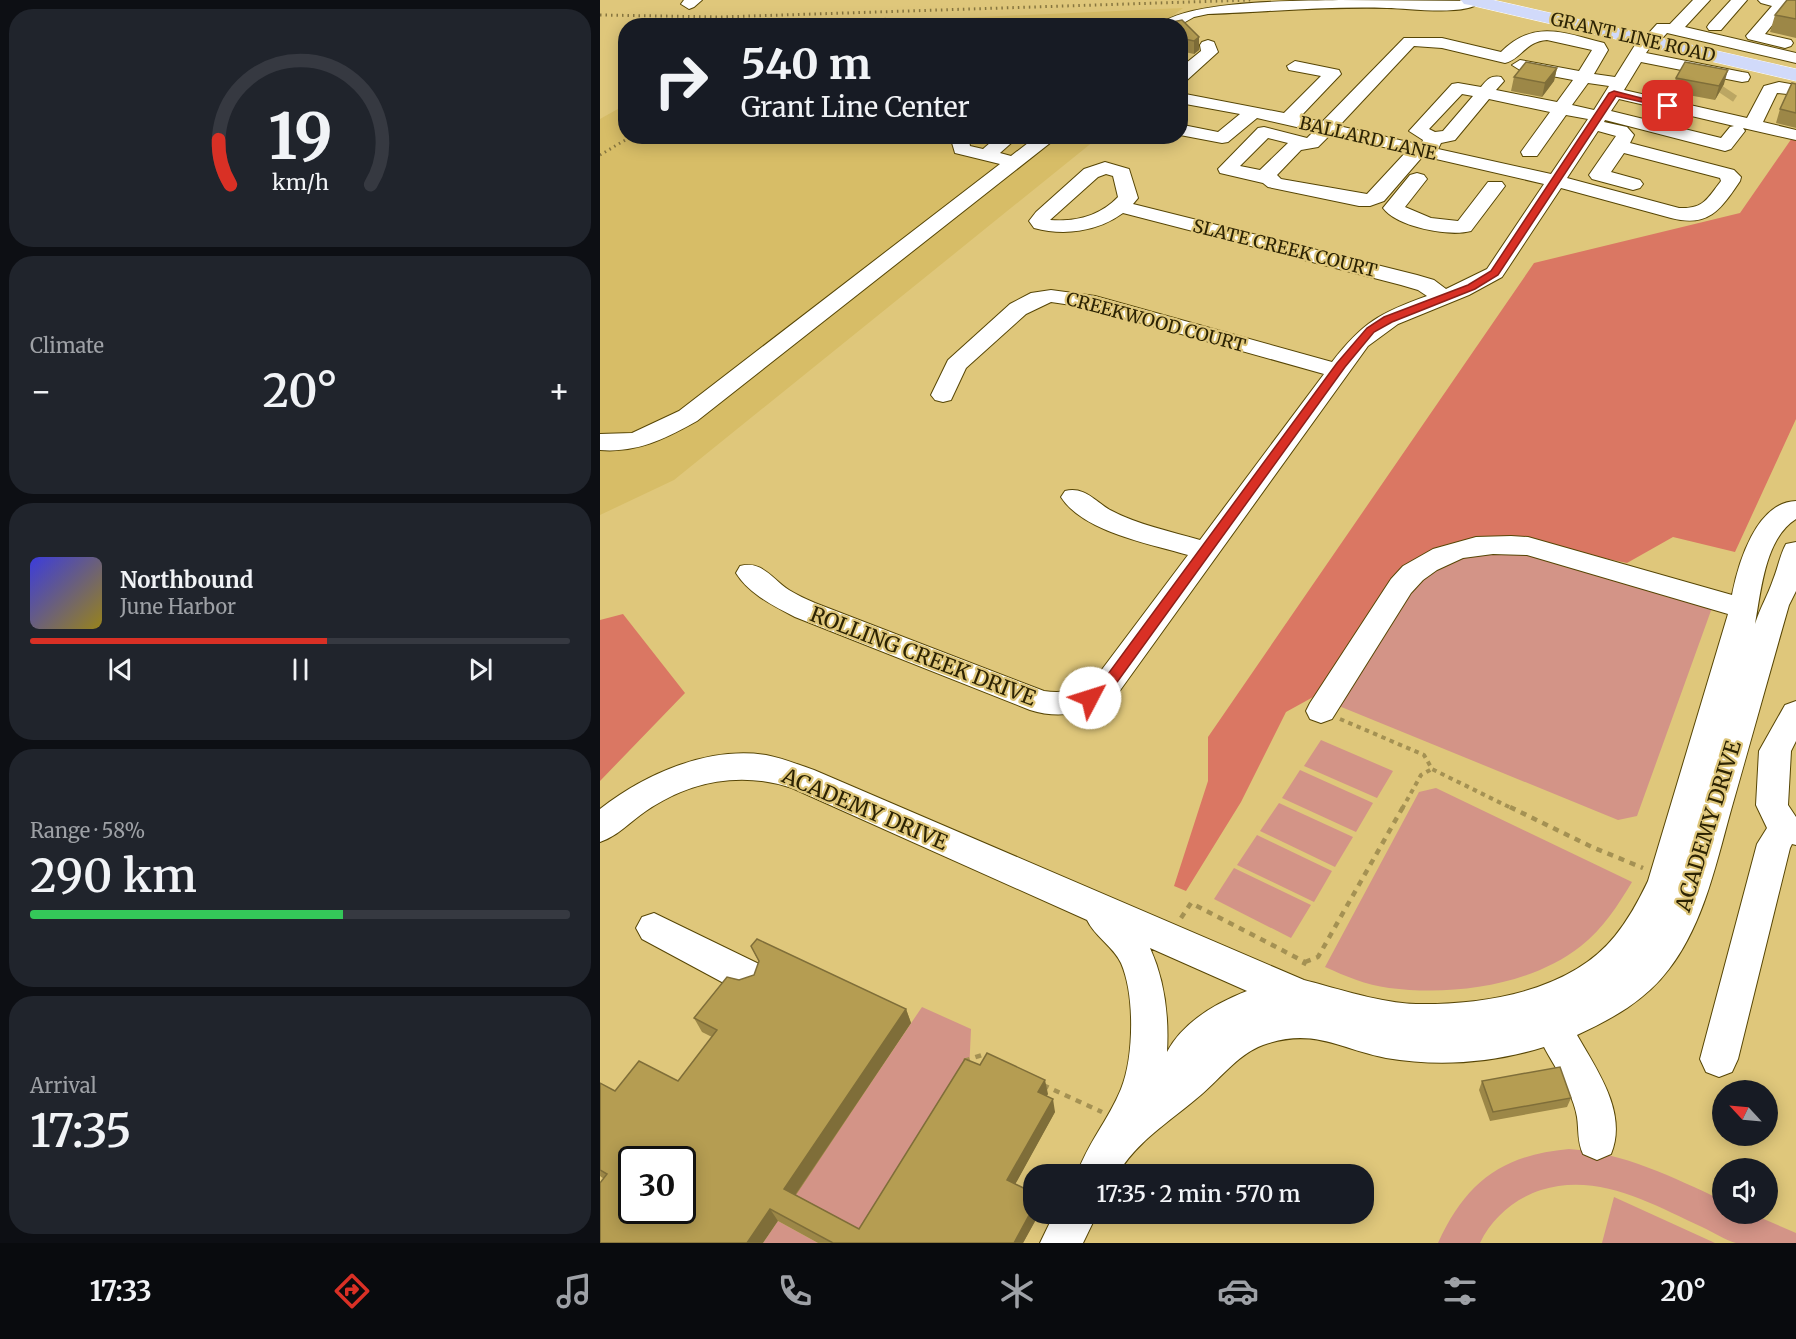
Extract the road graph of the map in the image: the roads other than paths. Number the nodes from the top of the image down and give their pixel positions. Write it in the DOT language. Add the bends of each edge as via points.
graph roads {
  1 [pos="1702,0"];
  2 [pos="1739,0"];
  3 [pos="1766,0"];
  4 [pos="1472,1"];
  5 [pos="1180,18"];
  6 [pos="1678,25"];
  7 [pos="1715,27"];
  8 [pos="1195,36"];
  9 [pos="1755,36"];
  10 [pos="1796,45"];
  11 [pos="1644,46"];
  12 [pos="1485,53"];
  13 [pos="1796,58"];
  14 [pos="1507,60"];
  15 [pos="1667,63"];
  16 [pos="1295,66"];
  17 [pos="1188,70"];
  18 [pos="1748,71"];
  19 [pos="1796,75"];
  20 [pos="1584,77"];
  21 [pos="1458,88"];
  22 [pos="1651,90"];
  23 [pos="1796,90"];
  24 [pos="1485,93"];
  25 [pos="1188,94"];
  26 [pos="1188,99"];
  27 [pos="1607,103"];
  28 [pos="1562,109"];
  29 [pos="1253,112"];
  30 [pos="1340,113"];
  31 [pos="1293,114"];
  32 [pos="1362,118"];
  33 [pos="1633,122"];
  34 [pos="1395,126"];
  35 [pos="1325,128"];
  36 [pos="1744,128"];
  37 [pos="1188,131"];
  38 [pos="1796,135"];
  39 [pos="1312,142"];
  40 [pos="962,144"];
  41 [pos="1000,144"];
  42 [pos="1041,144"];
  43 [pos="1620,146"];
  44 [pos="1421,151"];
  45 [pos="1530,152"];
  46 [pos="986,155"];
  47 [pos="1024,158"];
  48 [pos="1268,178"];
  49 [pos="1501,178"];
  50 [pos="1556,181"];
  51 [pos="1712,205"];
  52 [pos="1121,207"];
  53 [pos="1444,298"];
  54 [pos="1338,371"];
  55 [pos="943,395"];
  56 [pos="600,442"];
  57 [pos="1074,497"];
  58 [pos="1795,510"];
  59 [pos="1207,551"];
  60 [pos="1796,551"];
  61 [pos="750,573"];
  62 [pos="1755,603"];
  63 [pos="1321,711"];
  64 [pos="1796,713"];
  65 [pos="600,828"];
  66 [pos="1790,830"];
  67 [pos="1097,910"];
  68 [pos="654,928"];
  69 [pos="746,976"];
  70 [pos="1299,984"];
  71 [pos="1547,1016"];
  72 [pos="1148,1046"];
  73 [pos="1183,1059"];
  74 [pos="1719,1059"];
  75 [pos="1169,1097"];
  76 [pos="1597,1140"];
  77 [pos="1107,1146"];
  78 [pos="1071,1224"];
  79 [pos="1061,1243"];
  1 -- 6 [label="street"];
  2 -- 7 [label="street"];
  3 -- 9 [label="street" via="1782,3"];
  4 -- 5 [label="street" via="1437,7 1387,3 1208,9"];
  4 -- 11 [label="main road, GRANT LINE ROAD"];
  6 -- 7 [label="street"];
  6 -- 11 [label="street" via="1663,27"];
  6 -- 13 [label="street"];
  7 -- 9 [label="street"];
  8 -- 17 [label="street" via="1210,52"];
  9 -- 10 [label="street"];
  11 -- 15 [label="street"];
  11 -- 18 [label="main road, GRANT LINE ROAD"];
  11 -- 27 [label="street, ROLLING CREEK DRIVE"];
  12 -- 14 [label="street"];
  12 -- 21 [label="street"];
  12 -- 30 [label="street" via="1442,43 1410,41"];
  14 -- 20 [label="street"];
  14 -- 20 [label="street" via="1516,44 1534,35 1598,46 1600,50"];
  14 -- 24 [label="street"];
  15 -- 18 [label="street"];
  15 -- 22 [label="street"];
  16 -- 31 [label="street" via="1333,74"];
  18 -- 19 [label="main road, GRANT LINE ROAD"];
  18 -- 22 [label="street" via="1722,106 1708,108"];
  20 -- 27 [label="street"];
  20 -- 28 [label="street"];
  21 -- 24 [label="street"];
  21 -- 44 [label="street"];
  22 -- 27 [label="street"];
  22 -- 33 [label="street"];
  22 -- 36 [label="street"];
  23 -- 36 [label="street" via="1771,89"];
  24 -- 28 [label="street"];
  24 -- 44 [label="street" via="1449,136"];
  25 -- 31 [label="street" via="1197,88 1213,88"];
  26 -- 29 [label="street, BALLARD LANE"];
  27 -- 28 [label="street"];
  27 -- 33 [label="street"];
  27 -- 43 [label="street" via="1625,135"];
  27 -- 50 [label="street, ROLLING CREEK DRIVE"];
  28 -- 45 [label="street"];
  29 -- 31 [label="street, BALLARD LANE"];
  29 -- 37 [label="street" via="1222,138"];
  30 -- 32 [label="street"];
  30 -- 35 [label="street"];
  31 -- 35 [label="street, BALLARD LANE"];
  33 -- 36 [label="street" via="1725,145"];
  34 -- 44 [label="street"];
  35 -- 39 [label="street"];
  35 -- 44 [label="street, BALLARD LANE"];
  36 -- 38 [label="street"];
  39 -- 44 [label="street"];
  39 -- 48 [label="street" via="1295,147 1266,175"];
  39 -- 48 [label="street" via="1264,132 1227,169"];
  40 -- 46 [label="street"];
  41 -- 46 [label="street"];
  42 -- 47 [label="street"];
  43 -- 51 [label="street" via="1727,174 1730,181"];
  43 -- 51 [label="street" via="1599,175"];
  44 -- 48 [label="street" via="1370,200 1286,185"];
  44 -- 49 [label="street"];
  44 -- 49 [label="street" via="1394,208 1411,219 1440,227 1464,227"];
  46 -- 47 [label="street"];
  47 -- 56 [label="street" via="688,416 648,437 621,444"];
  49 -- 50 [label="street"];
  50 -- 51 [label="street" via="1678,214 1697,216"];
  50 -- 53 [label="street, ROLLING CREEK DRIVE" via="1495,273"];
  52 -- 53 [label="street, SLATE CREEK COURT" via="1409,280 1426,285"];
  53 -- 54 [label="street, ROLLING CREEK DRIVE" via="1376,326 1360,340"];
  54 -- 55 [label="street, CREEKWOOD COURT" via="1087,301 1051,296 1028,303 1009,316 956,365"];
  54 -- 59 [label="street, ROLLING CREEK DRIVE"];
  57 -- 59 [label="street" via="1107,518"];
  58 -- 62 [label="street, ACADEMY DRIVE" via="1779,518 1763,541 1750,573"];
  59 -- 61 [label="street, ROLLING CREEK DRIVE" via="1105,688 1074,704 1057,705 805,610 778,596"];
  60 -- 62 [label="street, ACADEMY DRIVE" via="1787,581"];
  62 -- 63 [label="street" via="1528,546 1502,543 1473,547 1428,561 1412,572"];
  62 -- 71 [label="street, ACADEMY DRIVE" via="1666,878 1652,909 1627,948"];
  62 -- 71 [label="street, ACADEMY DRIVE" via="1690,894 1678,921 1651,965 1601,1006"];
  64 -- 66 [label="street" via="1775,751 1773,769 1772,805"];
  65 -- 67 [label="street, ACADEMY DRIVE" via="661,784 696,772 735,767 771,769 803,779"];
  66 -- 74 [label="street" via="1774,844"];
  67 -- 70 [label="street, ACADEMY DRIVE"];
  67 -- 72 [label="street, ACADEMY DRIVE" via="1135,953 1145,982"];
  68 -- 69 [label="street"];
  70 -- 71 [label="street, ACADEMY DRIVE" via="1354,1010 1415,1021"];
  70 -- 73 [label="street" via="1280,997 1229,1018"];
  71 -- 75 [label="street, ACADEMY DRIVE" via="1493,1042 1434,1044 1386,1040 1298,1019 1242,1036"];
  71 -- 76 [label="street" via="1587,1090 1596,1116"];
  72 -- 73 [label="street" via="1154,1058 1164,1064"];
  72 -- 77 [label="street, ACADEMY DRIVE" via="1142,1087"];
  73 -- 75 [label="street"];
  75 -- 77 [label="street, ACADEMY DRIVE"];
  78 -- 79 [label="street"];
}
